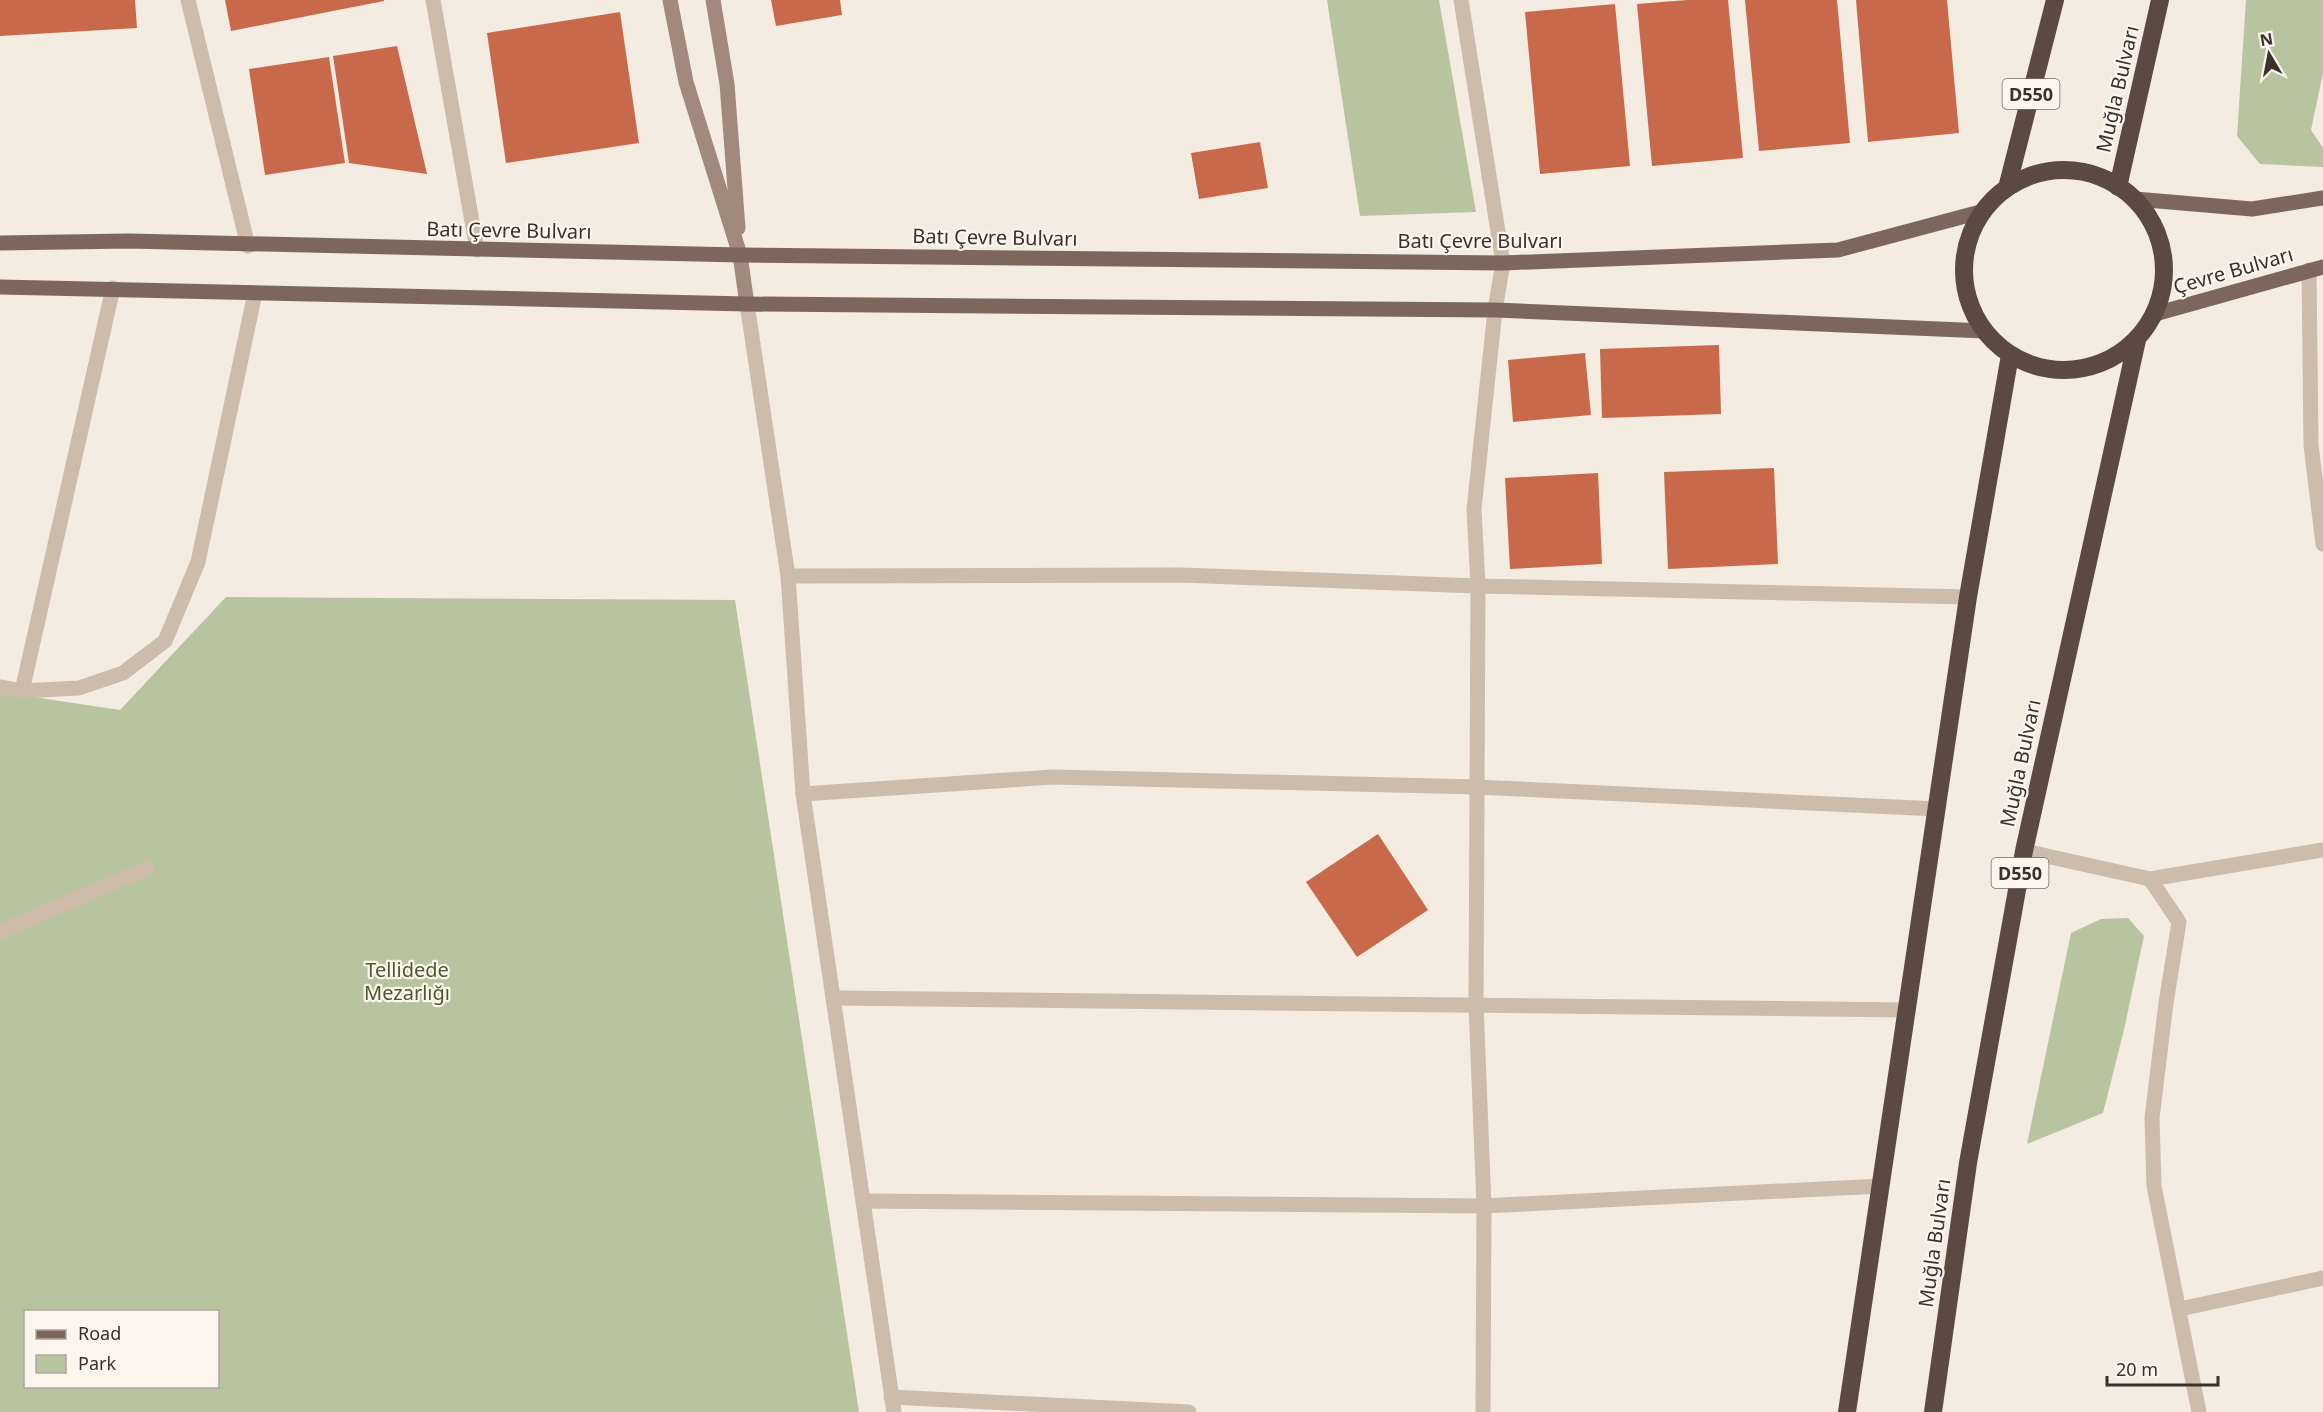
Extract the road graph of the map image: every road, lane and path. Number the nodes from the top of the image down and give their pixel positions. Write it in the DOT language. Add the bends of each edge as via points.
graph roads {
  1 [pos="188,0"];
  2 [pos="434,0"];
  3 [pos="670,0"];
  4 [pos="713,0"];
  5 [pos="1461,0"];
  6 [pos="2055,0"];
  7 [pos="2160,0"];
  8 [pos="2118,187"];
  9 [pos="2007,188"];
  10 [pos="2323,198"];
  11 [pos="2135,199"];
  12 [pos="1983,211"];
  13 [pos="0,243"];
  14 [pos="248,246"];
  15 [pos="477,250"];
  16 [pos="740,255"];
  17 [pos="1503,263"];
  18 [pos="2316,269"];
  19 [pos="0,287"];
  20 [pos="113,288"];
  21 [pos="255,293"];
  22 [pos="747,304"];
  23 [pos="1495,310"];
  24 [pos="2155,314"];
  25 [pos="1985,331"];
  26 [pos="2137,340"];
  27 [pos="2010,355"];
  28 [pos="2323,544"];
  29 [pos="788,576"];
  30 [pos="1478,586"];
  31 [pos="1968,597"];
  32 [pos="0,687"];
  33 [pos="22,691"];
  34 [pos="1477,787"];
  35 [pos="803,794"];
  36 [pos="1937,809"];
  37 [pos="2323,850"];
  38 [pos="2024,851"];
  39 [pos="147,868"];
  40 [pos="2150,879"];
  41 [pos="0,932"];
  42 [pos="834,998"];
  43 [pos="1476,1004"];
  44 [pos="1907,1010"];
  45 [pos="1881,1186"];
  46 [pos="864,1201"];
  47 [pos="1484,1206"];
  48 [pos="2323,1278"];
  49 [pos="2180,1309"];
  50 [pos="892,1404"];
  51 [pos="1189,1412"];
  52 [pos="1483,1412"];
  53 [pos="1847,1412"];
  54 [pos="1933,1412"];
  55 [pos="2199,1412"];
  1 -- 14 [label="street"];
  2 -- 15 [label="street"];
  3 -- 16 [label="street" via="686,82"];
  4 -- 16 [label="street" via="727,84"];
  5 -- 17 [label="street"];
  6 -- 9 [label="highway, D550"];
  7 -- 8 [label="highway, Muğla Bulvarı"];
  8 -- 9 [label="highway, D550" via="2106,179 2073,170 2038,173"];
  8 -- 11 [label="highway, D550"];
  9 -- 12 [label="highway, D550"];
  10 -- 11 [label="main road" via="2252,209"];
  11 -- 24 [label="highway, D550" via="2154,224 2164,253 2164,285"];
  12 -- 17 [label="main road, Batı Çevre Bulvarı" via="1838,250"];
  12 -- 25 [label="highway, D550" via="1969,240 1964,272 1969,303"];
  13 -- 14 [label="main road, Batı Çevre Bulvarı" via="129,241"];
  14 -- 15 [label="main road, Batı Çevre Bulvarı"];
  15 -- 16 [label="main road, Batı Çevre Bulvarı"];
  16 -- 17 [label="main road, Batı Çevre Bulvarı"];
  16 -- 22 [label="street"];
  17 -- 23 [label="street"];
  18 -- 24 [label="main road, Çevre Bulvarı"];
  18 -- 28 [label="street" via="2311,445"];
  19 -- 20 [label="main road"];
  20 -- 21 [label="main road"];
  20 -- 33 [label="street"];
  21 -- 22 [label="main road"];
  21 -- 33 [label="street" via="198,562 165,641 123,674 80,688"];
  22 -- 23 [label="main road"];
  22 -- 29 [label="street"];
  23 -- 25 [label="main road"];
  23 -- 30 [label="street" via="1474,509"];
  24 -- 26 [label="highway, D550"];
  25 -- 27 [label="highway, D550"];
  26 -- 27 [label="highway, D550" via="2109,360 2076,370 2042,368"];
  26 -- 38 [label="highway, Muğla Bulvarı / D550"];
  27 -- 31 [label="highway"];
  29 -- 30 [label="street" via="1181,575"];
  29 -- 35 [label="street"];
  30 -- 31 [label="street"];
  30 -- 34 [label="street"];
  31 -- 36 [label="highway"];
  32 -- 33 [label="street"];
  34 -- 35 [label="street" via="1053,777"];
  34 -- 36 [label="street"];
  34 -- 43 [label="street"];
  35 -- 42 [label="street"];
  36 -- 44 [label="highway"];
  37 -- 40 [label="street"];
  38 -- 40 [label="street"];
  38 -- 54 [label="highway, Muğla Bulvarı / D550" via="1968,1163"];
  39 -- 41 [label="street"];
  40 -- 49 [label="street" via="2179,922 2152,1118 2154,1186"];
  42 -- 43 [label="street"];
  42 -- 46 [label="street"];
  43 -- 44 [label="street"];
  43 -- 47 [label="street"];
  44 -- 45 [label="highway"];
  45 -- 47 [label="street"];
  45 -- 53 [label="highway"];
  46 -- 47 [label="street"];
  46 -- 50 [label="street"];
  47 -- 52 [label="street"];
  48 -- 49 [label="street"];
  49 -- 55 [label="street"];
  50 -- 51 [label="street"];
}
